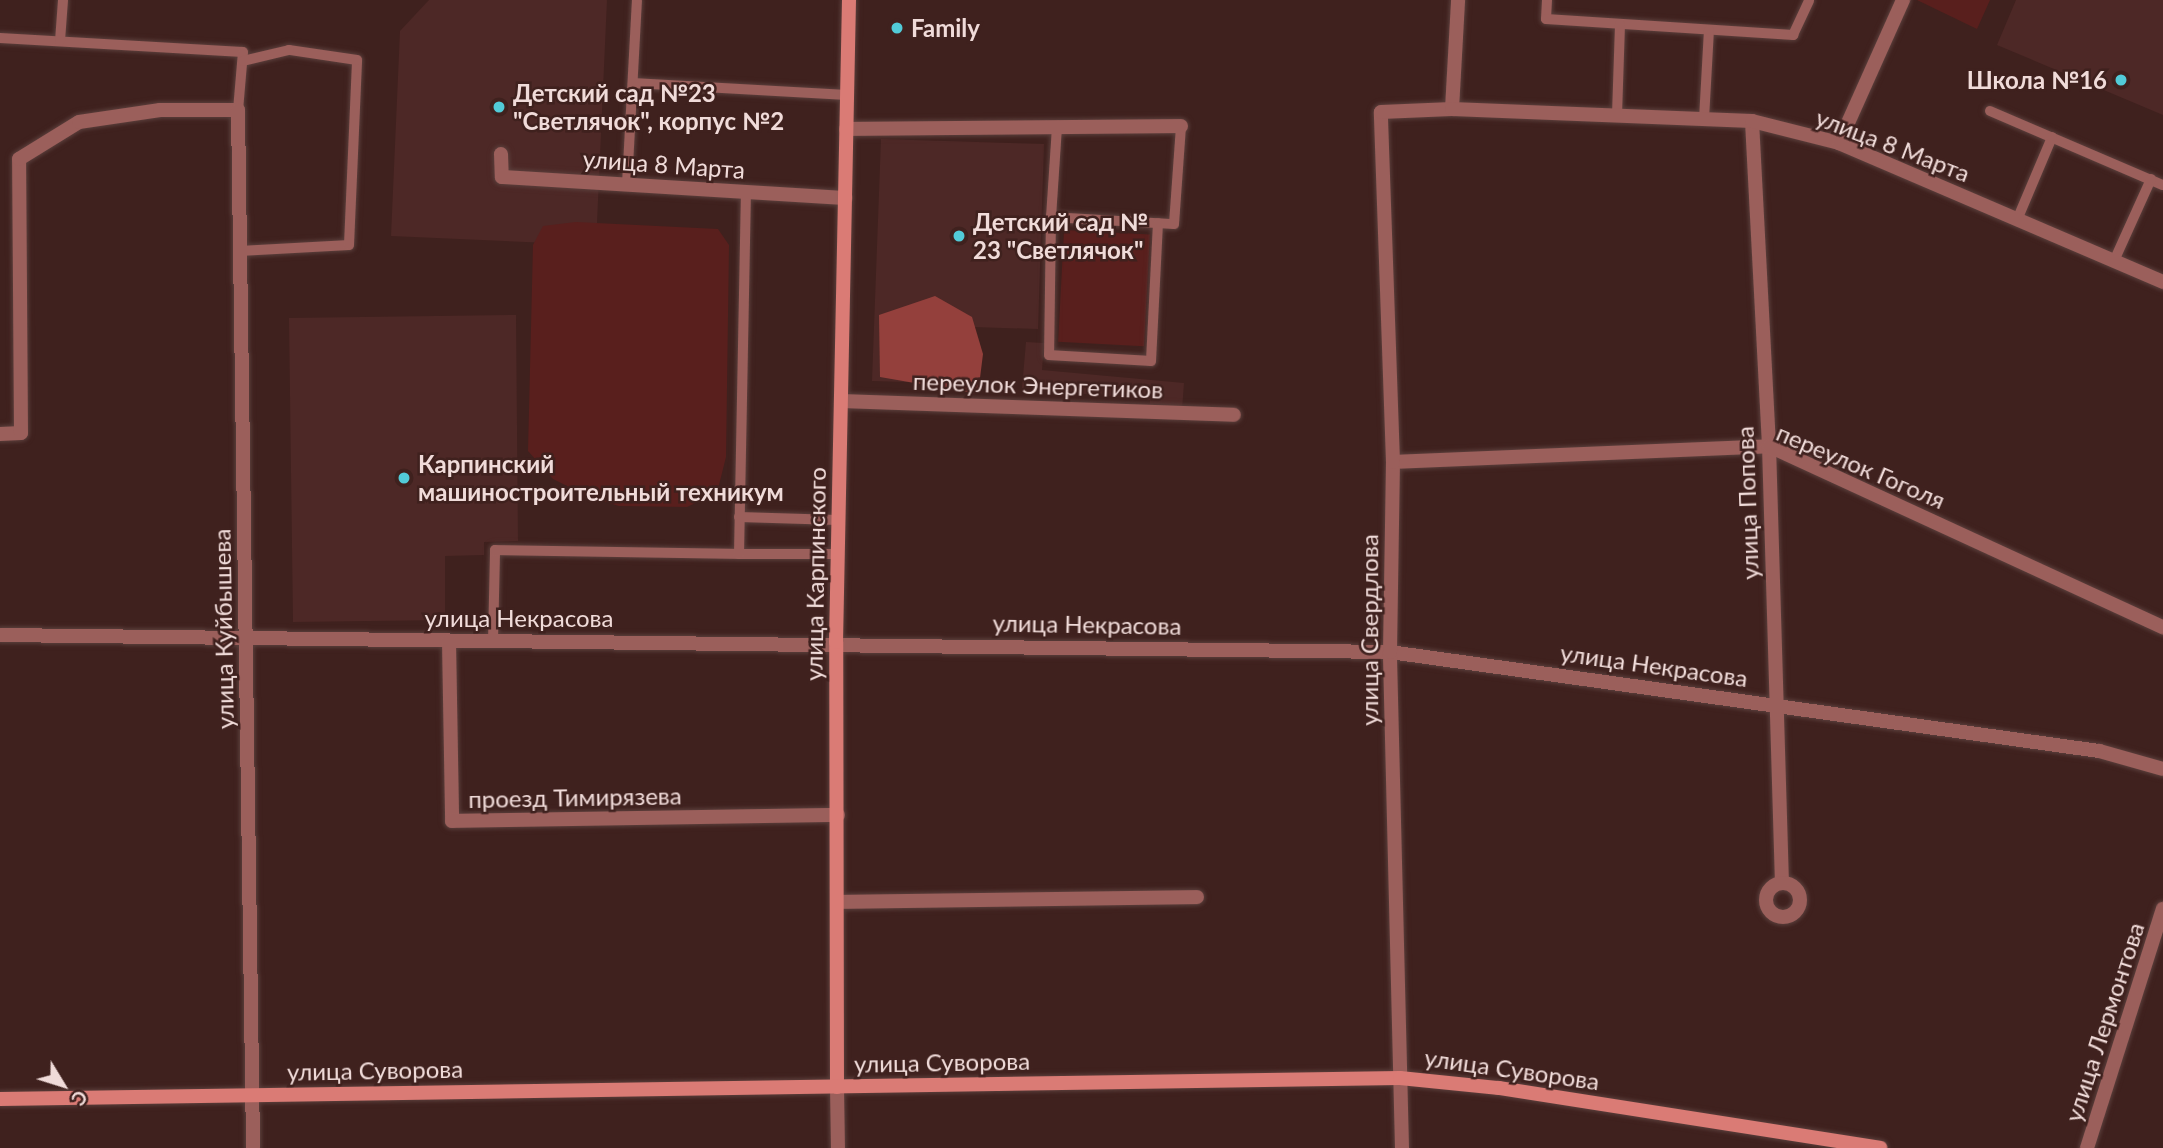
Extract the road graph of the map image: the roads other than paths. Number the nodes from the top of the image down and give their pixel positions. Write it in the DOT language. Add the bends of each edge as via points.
graph roads {
  1 [pos="63,0"];
  2 [pos="637,0"];
  3 [pos="849,0"];
  4 [pos="1458,0"];
  5 [pos="1547,0"];
  6 [pos="1809,0"];
  7 [pos="1903,0"];
  8 [pos="1620,24"];
  9 [pos="1709,30"];
  10 [pos="0,38"];
  11 [pos="60,41"];
  12 [pos="243,61"];
  13 [pos="633,83"];
  14 [pos="847,95"];
  15 [pos="1452,109"];
  16 [pos="238,110"];
  17 [pos="1990,110"];
  18 [pos="1381,111"];
  19 [pos="1617,115"];
  20 [pos="1704,119"];
  21 [pos="1752,121"];
  22 [pos="1057,127"];
  23 [pos="1181,127"];
  24 [pos="846,129"];
  25 [pos="2052,137"];
  26 [pos="1839,143"];
  27 [pos="501,154"];
  28 [pos="2151,179"];
  29 [pos="627,184"];
  30 [pos="2163,184"];
  31 [pos="746,192"];
  32 [pos="845,198"];
  33 [pos="1051,217"];
  34 [pos="2017,219"];
  35 [pos="1158,223"];
  36 [pos="240,251"];
  37 [pos="2114,261"];
  38 [pos="2163,282"];
  39 [pos="841,401"];
  40 [pos="1234,415"];
  41 [pos="0,434"];
  42 [pos="1769,446"];
  43 [pos="1393,462"];
  44 [pos="739,517"];
  45 [pos="838,520"];
  46 [pos="738,554"];
  47 [pos="837,554"];
  48 [pos="2163,627"];
  49 [pos="0,635"];
  50 [pos="246,636"];
  51 [pos="449,641"];
  52 [pos="493,641"];
  53 [pos="836,642"];
  54 [pos="1390,652"];
  55 [pos="1777,705"];
  56 [pos="2163,769"];
  57 [pos="838,815"];
  58 [pos="1782,883"];
  59 [pos="1197,897"];
  60 [pos="839,902"];
  61 [pos="2163,909"];
  62 [pos="1400,1078"];
  63 [pos="837,1087"];
  64 [pos="252,1095"];
  65 [pos="0,1099"];
  66 [pos="253,1148"];
  67 [pos="838,1148"];
  68 [pos="1402,1148"];
  69 [pos="1880,1148"];
  70 [pos="2087,1148"];
  1 -- 11 [label="lane"];
  2 -- 13 [label="lane"];
  3 -- 14 [label="street, улица Карпинского"];
  4 -- 15 [label="street"];
  5 -- 8 [label="lane" via="1546,19"];
  6 -- 9 [label="lane" via="1793,35"];
  7 -- 26 [label="street"];
  8 -- 9 [label="lane"];
  8 -- 19 [label="lane"];
  9 -- 20 [label="lane"];
  10 -- 11 [label="lane"];
  11 -- 12 [label="lane" via="243,52"];
  12 -- 16 [label="lane"];
  12 -- 36 [label="lane" via="289,50 357,60 349,245"];
  13 -- 14 [label="lane"];
  13 -- 29 [label="lane"];
  14 -- 24 [label="street, улица Карпинского"];
  15 -- 18 [label="street, улица 8 Марта"];
  15 -- 19 [label="street, улица 8 Марта"];
  16 -- 36 [label="street, улица Куйбышева"];
  16 -- 41 [label="street" via="160,110 79,122 19,159 21,433"];
  17 -- 25 [label="lane"];
  18 -- 43 [label="street, улица Свердлова"];
  19 -- 20 [label="street, улица 8 Марта"];
  20 -- 21 [label="street, улица 8 Марта"];
  21 -- 26 [label="street, улица 8 Марта"];
  21 -- 42 [label="street, улица Попова"];
  22 -- 23 [label="street"];
  22 -- 24 [label="street"];
  22 -- 33 [label="lane"];
  23 -- 35 [label="lane" via="1174,224"];
  24 -- 32 [label="street, улица Карпинского"];
  25 -- 28 [label="lane"];
  25 -- 34 [label="lane"];
  26 -- 34 [label="street, улица 8 Марта"];
  27 -- 29 [label="street, улица 8 Марта" via="502,177"];
  28 -- 30 [label="lane"];
  28 -- 37 [label="lane"];
  29 -- 31 [label="street, улица 8 Марта"];
  31 -- 32 [label="street, улица 8 Марта"];
  31 -- 44 [label="lane"];
  32 -- 39 [label="street, улица Карпинского"];
  33 -- 35 [label="lane"];
  33 -- 35 [label="lane" via="1049,355 1061,356 1151,361"];
  34 -- 37 [label="street, улица 8 Марта"];
  36 -- 50 [label="street, улица Куйбышева"];
  37 -- 38 [label="street, улица 8 Марта"];
  39 -- 40 [label="street, переулок Энергетиков"];
  39 -- 45 [label="street, улица Карпинского"];
  42 -- 43 [label="street, переулок Гоголя"];
  42 -- 48 [label="street, переулок Гоголя"];
  42 -- 55 [label="street, улица Попова"];
  43 -- 54 [label="street, улица Свердлова"];
  44 -- 45 [label="lane"];
  44 -- 46 [label="lane"];
  45 -- 47 [label="street, улица Карпинского"];
  46 -- 47 [label="lane"];
  46 -- 52 [label="lane" via="495,550"];
  47 -- 53 [label="street, улица Карпинского"];
  49 -- 50 [label="street, улица Некрасова"];
  50 -- 51 [label="street, улица Некрасова"];
  50 -- 64 [label="street, улица Куйбышева"];
  51 -- 52 [label="street, улица Некрасова"];
  51 -- 57 [label="street, проезд Тимирязева" via="452,821"];
  52 -- 53 [label="street, улица Некрасова"];
  53 -- 54 [label="street, улица Некрасова"];
  53 -- 57 [label="street, улица Карпинского"];
  54 -- 55 [label="street, улица Некрасова"];
  54 -- 62 [label="street, улица Свердлова"];
  55 -- 56 [label="street, улица Некрасова" via="2099,751"];
  55 -- 58 [label="street, улица Попова"];
  57 -- 60 [label="street, улица Карпинского"];
  59 -- 60 [label="street"];
  60 -- 63 [label="street, улица Карпинского"];
  61 -- 70 [label="street, улица Лермонтова"];
  62 -- 63 [label="street, улица Суворова"];
  62 -- 68 [label="street, улица Свердлова"];
  62 -- 69 [label="street, улица Суворова" via="1499,1088"];
  63 -- 64 [label="street, улица Суворова"];
  63 -- 67 [label="street, улица Карпинского"];
  64 -- 65 [label="street, улица Суворова"];
  64 -- 66 [label="street, улица Куйбышева"];
}
